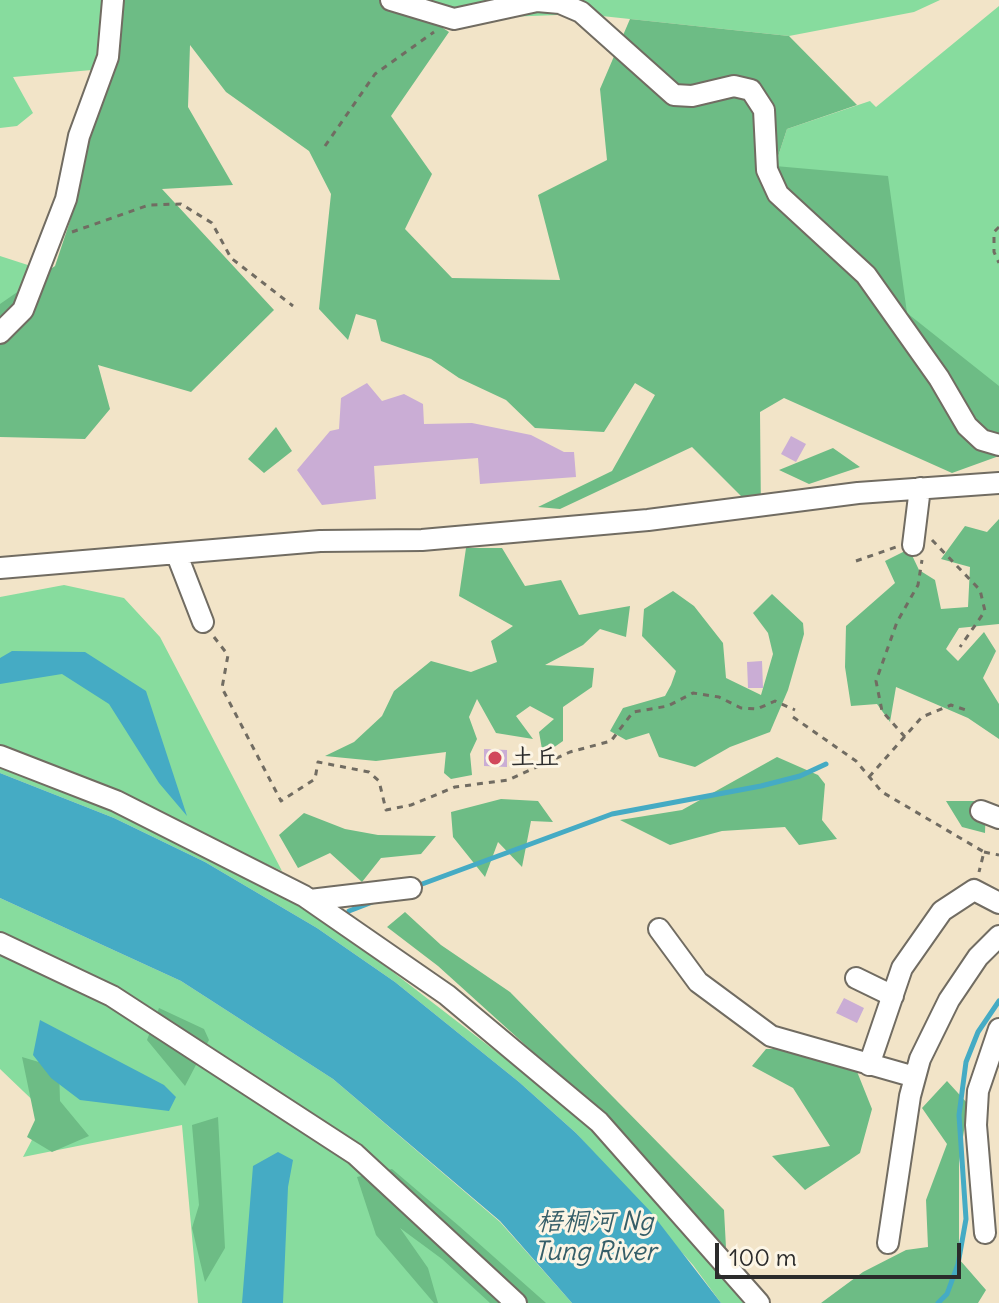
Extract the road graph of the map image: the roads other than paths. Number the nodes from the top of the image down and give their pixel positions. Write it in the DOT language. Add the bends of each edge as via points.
graph roads {
  1 [pos="113,0"];
  2 [pos="391,0"];
  3 [pos="0,333"];
  4 [pos="999,445"];
  5 [pos="999,483"];
  6 [pos="920,488"];
  7 [pos="913,545"];
  8 [pos="177,555"];
  9 [pos="0,568"];
  10 [pos="203,622"];
  11 [pos="0,756"];
  12 [pos="411,888"];
  13 [pos="310,900"];
  14 [pos="999,903"];
  15 [pos="659,929"];
  16 [pos="999,936"];
  17 [pos="0,943"];
  18 [pos="856,978"];
  19 [pos="893,996"];
  20 [pos="999,1029"];
  21 [pos="869,1065"];
  22 [pos="915,1077"];
  23 [pos="985,1233"];
  24 [pos="888,1243"];
  25 [pos="516,1303"];
  26 [pos="759,1303"];
  1 -- 3 [label="street" via="108,57 79,136 66,199 23,310"];
  2 -- 4 [label="street" via="454,19 537,1 560,3 581,12 674,95 734,86 751,90 766,117 767,170 774,188 866,275 967,426 982,440"];
  5 -- 6 [label="street"];
  6 -- 7 [label="street"];
  6 -- 8 [label="street" via="648,520"];
  8 -- 9 [label="street"];
  8 -- 10 [label="street"];
  11 -- 13 [label="street" via="116,801"];
  12 -- 13 [label="street"];
  13 -- 26 [label="street" via="447,995 599,1122"];
  14 -- 19 [label="street" via="974,890 942,911 902,968"];
  15 -- 21 [label="street" via="698,982 771,1036"];
  16 -- 22 [label="street" via="949,1000"];
  17 -- 25 [label="street" via="112,996 355,1154"];
  18 -- 19 [label="street"];
  19 -- 21 [label="street"];
  20 -- 23 [label="street" via="978,1091"];
  21 -- 22 [label="street"];
  22 -- 24 [label="street"];
}
